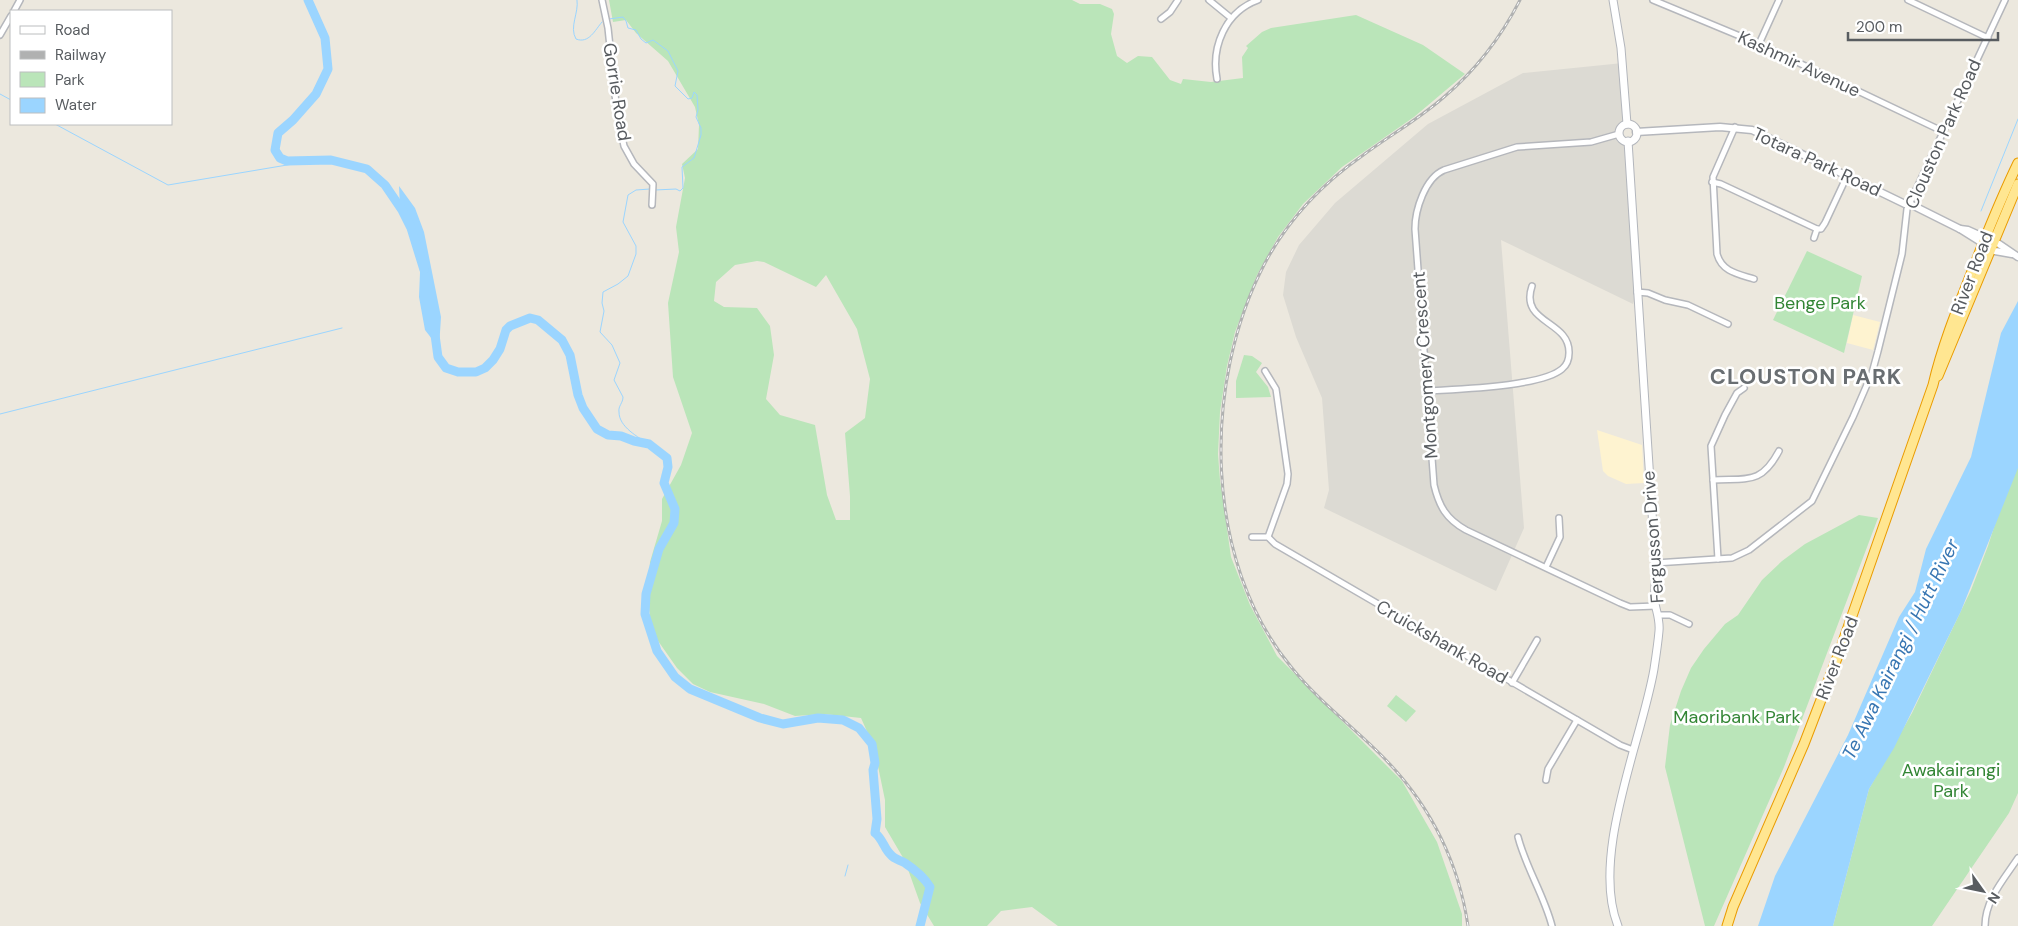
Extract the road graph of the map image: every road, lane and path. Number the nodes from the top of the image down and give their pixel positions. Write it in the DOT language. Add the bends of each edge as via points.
graph roads {
  1 [pos="602,0"];
  2 [pos="1178,0"];
  3 [pos="1209,0"];
  4 [pos="1258,0"];
  5 [pos="1615,0"];
  6 [pos="1653,0"];
  7 [pos="1779,0"];
  8 [pos="1908,0"];
  9 [pos="2005,0"];
  10 [pos="10,18"];
  11 [pos="1231,18"];
  12 [pos="1162,19"];
  13 [pos="0,35"];
  14 [pos="1988,38"];
  15 [pos="1759,44"];
  16 [pos="1217,79"];
  17 [pos="1627,124"];
  18 [pos="1735,127"];
  19 [pos="1942,131"];
  20 [pos="1636,132"];
  21 [pos="1619,134"];
  22 [pos="1628,141"];
  23 [pos="2018,163"];
  24 [pos="1848,176"];
  25 [pos="1712,182"];
  26 [pos="2018,184"];
  27 [pos="652,205"];
  28 [pos="1909,205"];
  29 [pos="1817,229"];
  30 [pos="1814,238"];
  31 [pos="1988,243"];
  32 [pos="2015,256"];
  33 [pos="1754,279"];
  34 [pos="1532,286"];
  35 [pos="1637,292"];
  36 [pos="1728,324"];
  37 [pos="1265,371"];
  38 [pos="1744,388"];
  39 [pos="1428,392"];
  40 [pos="1778,451"];
  41 [pos="1713,480"];
  42 [pos="1559,518"];
  43 [pos="1252,537"];
  44 [pos="1268,537"];
  45 [pos="1718,559"];
  46 [pos="1655,563"];
  47 [pos="1546,567"];
  48 [pos="1656,606"];
  49 [pos="1658,615"];
  50 [pos="1689,624"];
  51 [pos="1538,640"];
  52 [pos="1512,683"];
  53 [pos="1577,720"];
  54 [pos="1633,750"];
  55 [pos="1546,780"];
  56 [pos="1518,837"];
  57 [pos="2018,858"];
  58 [pos="1552,926"];
  59 [pos="1618,926"];
  60 [pos="1727,926"];
  61 [pos="1985,926"];
  1 -- 27 [label="street, Gorrie Road" via="624,146 634,164 653,184"];
  2 -- 12 [label="street"];
  3 -- 11 [label="street"];
  4 -- 11 [label="street"];
  5 -- 17 [label="main road"];
  6 -- 15 [label="street, Kashmir Avenue"];
  7 -- 15 [label="street"];
  8 -- 14 [label="street"];
  9 -- 14 [label="street, Clouston Park Road"];
  10 -- 13 [label="street"];
  11 -- 16 [label="street" via="1217,47"];
  14 -- 19 [label="street, Clouston Park Road"];
  15 -- 19 [label="street, Kashmir Avenue"];
  17 -- 20 [label="main road"];
  17 -- 21 [label="main road" via="1622,126"];
  18 -- 20 [label="street, Totara Park Road"];
  18 -- 24 [label="street, Totara Park Road" via="1752,130"];
  18 -- 25 [label="street"];
  19 -- 28 [label="street, Clouston Park Road"];
  20 -- 22 [label="main road" via="1635,137"];
  21 -- 22 [label="main road" via="1622,140"];
  21 -- 39 [label="street, Montgomery Crescent" via="1591,142 1517,147 1444,170 1434,177 1418,209 1415,224"];
  22 -- 35 [label="main road, Fergusson Drive"];
  23 -- 31 [label="highway, River Road"];
  24 -- 28 [label="street, Totara Park Road"];
  24 -- 29 [label="street" via="1825,223"];
  25 -- 29 [label="street"];
  25 -- 33 [label="street" via="1719,261 1729,271"];
  26 -- 31 [label="highway, River Road"];
  28 -- 31 [label="street, Totara Park Road"];
  28 -- 45 [label="street, Clouston Park Road" via="1902,254 1874,366 1858,408 1815,495 1805,507 1749,550 1732,558"];
  29 -- 30 [label="street"];
  31 -- 32 [label="street, Totara Park Road"];
  31 -- 60 [label="highway, River Road" via="1944,365 1933,385 1840,653"];
  34 -- 39 [label="street" via="1530,301 1538,317 1559,330 1567,340 1569,355 1563,368 1548,376 1512,384"];
  35 -- 36 [label="street" via="1648,292 1688,305"];
  35 -- 46 [label="main road, Fergusson Drive"];
  37 -- 44 [label="street" via="1276,389 1288,474"];
  38 -- 41 [label="street" via="1737,394 1713,440"];
  39 -- 47 [label="street, Montgomery Crescent" via="1434,485 1439,504 1448,518 1466,530"];
  40 -- 41 [label="street" via="1769,468 1760,476"];
  41 -- 45 [label="street"];
  42 -- 47 [label="street" via="1560,538"];
  43 -- 44 [label="street"];
  44 -- 52 [label="street, Cruickshank Road"];
  45 -- 46 [label="street, Clouston Park Road"];
  46 -- 48 [label="main road, Fergusson Drive"];
  47 -- 48 [label="street, Montgomery Crescent" via="1630,607"];
  48 -- 49 [label="main road, Fergusson Drive"];
  49 -- 50 [label="street" via="1670,615"];
  49 -- 54 [label="main road, Fergusson Drive" via="1654,670"];
  51 -- 52 [label="street"];
  52 -- 53 [label="street, Cruickshank Road"];
  53 -- 54 [label="street, Cruickshank Road"];
  53 -- 55 [label="street" via="1548,769"];
  54 -- 59 [label="main road, Fergusson Drive" via="1617,817 1611,860 1612,900"];
  56 -- 58 [label="street"];
  57 -- 61 [label="street" via="1992,897"];
}
